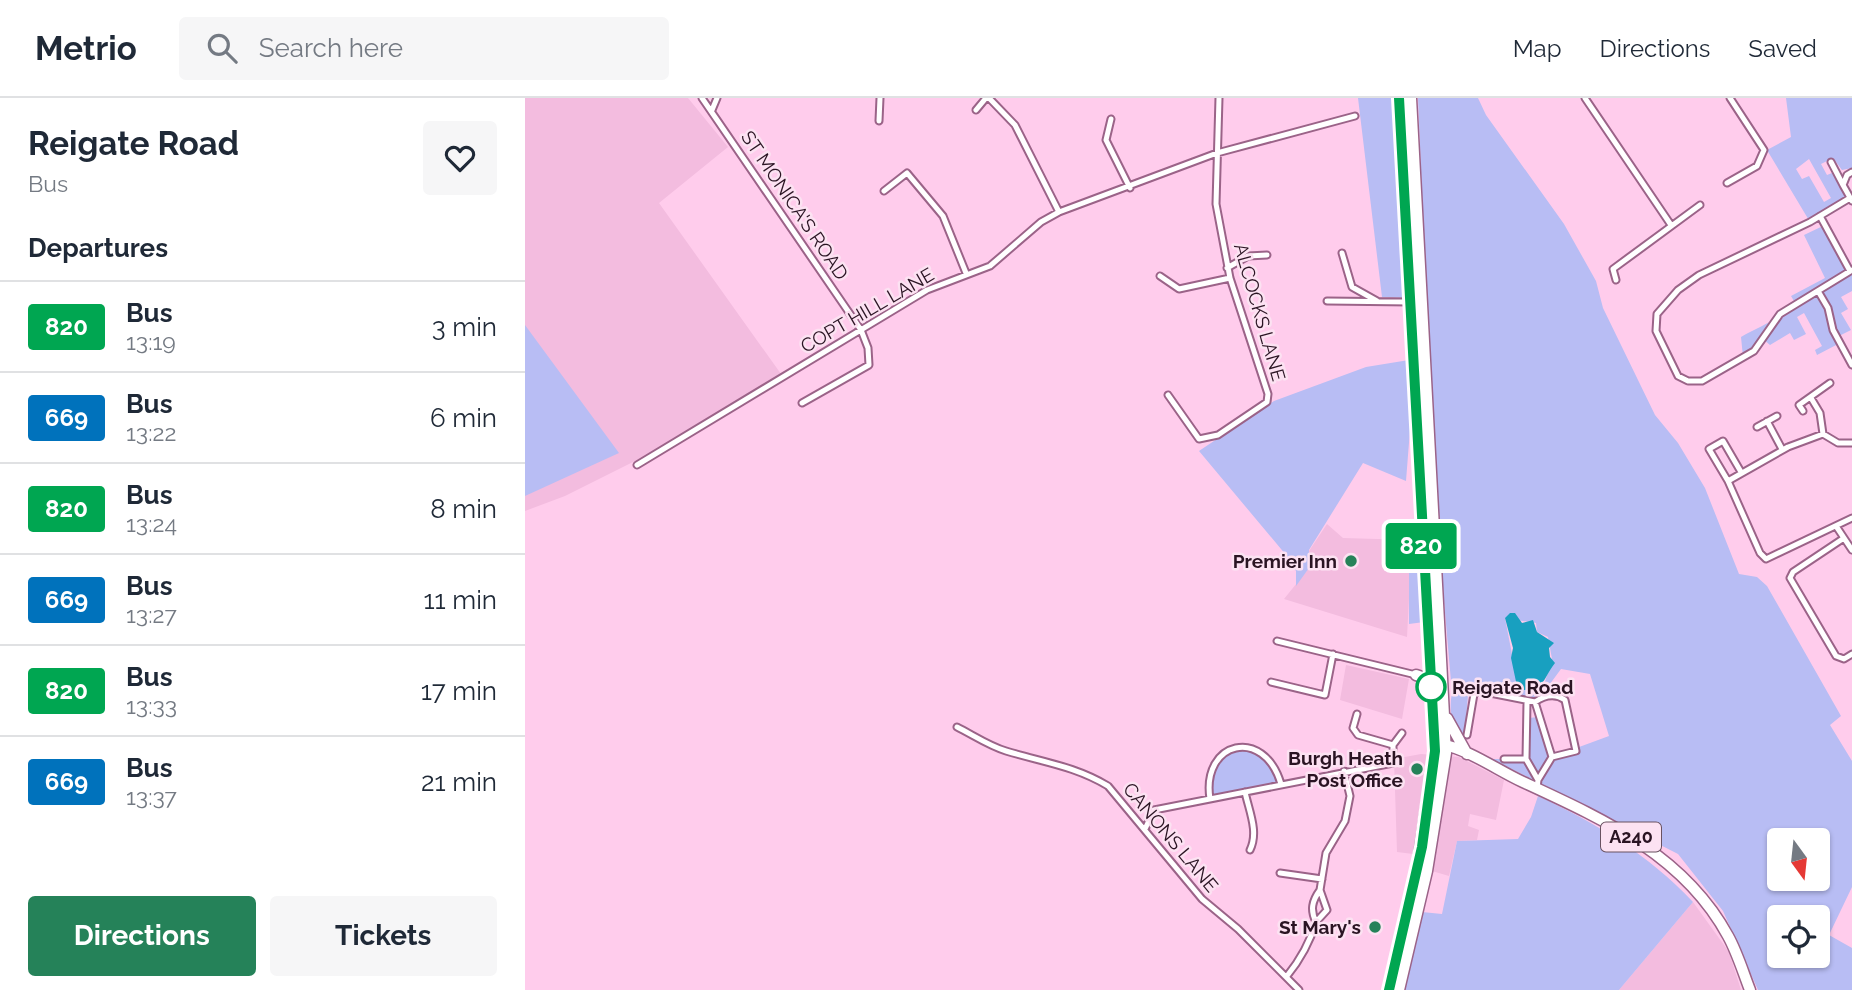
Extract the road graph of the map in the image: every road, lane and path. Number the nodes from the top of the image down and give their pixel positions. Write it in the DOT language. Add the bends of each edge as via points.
graph roads {
  1 [pos="702,98"];
  2 [pos="717,98"];
  3 [pos="880,98"];
  4 [pos="988,98"];
  5 [pos="1219,98"];
  6 [pos="1399,98"];
  7 [pos="1411,98"];
  8 [pos="1585,98"];
  9 [pos="1730,98"];
  10 [pos="712,110"];
  11 [pos="976,110"];
  12 [pos="1355,116"];
  13 [pos="1111,119"];
  14 [pos="879,121"];
  15 [pos="1217,153"];
  16 [pos="1831,162"];
  17 [pos="1849,174"];
  18 [pos="1727,183"];
  19 [pos="1843,185"];
  20 [pos="1130,188"];
  21 [pos="884,191"];
  22 [pos="1851,199"];
  23 [pos="1700,205"];
  24 [pos="1059,212"];
  25 [pos="1820,216"];
  26 [pos="1671,225"];
  27 [pos="1342,253"];
  28 [pos="1267,254"];
  29 [pos="1227,268"];
  30 [pos="1851,270"];
  31 [pos="966,273"];
  32 [pos="1160,276"];
  33 [pos="1230,278"];
  34 [pos="1616,280"];
  35 [pos="1818,291"];
  36 [pos="1327,301"];
  37 [pos="1411,302"];
  38 [pos="1380,303"];
  39 [pos="861,330"];
  40 [pos="1852,365"];
  41 [pos="1831,383"];
  42 [pos="1168,394"];
  43 [pos="1811,398"];
  44 [pos="802,403"];
  45 [pos="1803,411"];
  46 [pos="1777,416"];
  47 [pos="1767,421"];
  48 [pos="1757,427"];
  49 [pos="1823,434"];
  50 [pos="1852,443"];
  51 [pos="1782,450"];
  52 [pos="637,465"];
  53 [pos="1741,472"];
  54 [pos="1727,481"];
  55 [pos="1852,519"];
  56 [pos="1836,526"];
  57 [pos="1844,538"];
  58 [pos="1852,550"];
  59 [pos="1276,641"];
  60 [pos="1333,654"];
  61 [pos="1852,654"];
  62 [pos="1429,657"];
  63 [pos="1441,669"];
  64 [pos="1416,675"];
  65 [pos="1430,677"];
  66 [pos="1271,682"];
  67 [pos="1527,702"];
  68 [pos="1535,702"];
  69 [pos="1444,709"];
  70 [pos="1357,714"];
  71 [pos="1538,717"];
  72 [pos="1529,718"];
  73 [pos="957,727"];
  74 [pos="1402,733"];
  75 [pos="1467,735"];
  76 [pos="1393,745"];
  77 [pos="1445,745"];
  78 [pos="1434,746"];
  79 [pos="1468,754"];
  80 [pos="1552,757"];
  81 [pos="1504,759"];
  82 [pos="1526,759"];
  83 [pos="1445,765"];
  84 [pos="1344,771"];
  85 [pos="1281,784"];
  86 [pos="1537,784"];
  87 [pos="1244,792"];
  88 [pos="1210,799"];
  89 [pos="1154,810"];
  90 [pos="1136,817"];
  91 [pos="1145,830"];
  92 [pos="1250,850"];
  93 [pos="1280,873"];
  94 [pos="1322,880"];
  95 [pos="1320,890"];
  96 [pos="1316,922"];
  97 [pos="1287,976"];
  98 [pos="1299,990"];
  99 [pos="1389,990"];
  100 [pos="1399,990"];
  101 [pos="1750,990"];
  1 -- 10 [label="street, ST MONICA'S ROAD"];
  2 -- 10 [label="street"];
  3 -- 14 [label="street"];
  4 -- 11 [label="street"];
  4 -- 24 [label="street" via="1015,125"];
  5 -- 15 [label="street, ALCOCKS LANE"];
  6 -- 37 [label="highway"];
  7 -- 63 [label="highway"];
  8 -- 26 [label="street"];
  9 -- 18 [label="street" via="1763,157 1757,166"];
  10 -- 39 [label="street, ST MONICA'S ROAD"];
  12 -- 15 [label="street, COPT HILL LANE"];
  13 -- 20 [label="street" via="1106,140"];
  15 -- 20 [label="street, COPT HILL LANE"];
  15 -- 29 [label="street, ALCOCKS LANE" via="1216,204"];
  16 -- 19 [label="street"];
  17 -- 19 [label="street"];
  19 -- 22 [label="street"];
  20 -- 24 [label="street, COPT HILL LANE"];
  21 -- 31 [label="street" via="907,173 943,216"];
  22 -- 25 [label="street"];
  23 -- 26 [label="street"];
  24 -- 31 [label="street, COPT HILL LANE" via="990,266"];
  25 -- 30 [label="street"];
  25 -- 35 [label="street" via="1699,275 1657,314 1655,331 1678,376 1702,381 1754,351 1780,314"];
  26 -- 34 [label="street" via="1613,269"];
  27 -- 38 [label="street" via="1352,287"];
  28 -- 29 [label="street" via="1248,256"];
  29 -- 33 [label="street, ALCOCKS LANE"];
  30 -- 35 [label="street"];
  31 -- 39 [label="street, COPT HILL LANE" via="927,290"];
  32 -- 33 [label="street" via="1179,289"];
  33 -- 42 [label="street, ALCOCKS LANE" via="1267,402 1218,435 1199,439"];
  35 -- 40 [label="street"];
  36 -- 38 [label="street"];
  37 -- 38 [label="street"];
  37 -- 62 [label="highway"];
  39 -- 44 [label="street" via="869,365"];
  39 -- 52 [label="street, COPT HILL LANE"];
  41 -- 43 [label="street"];
  43 -- 45 [label="street" via="1799,405"];
  43 -- 49 [label="street" via="1820,413"];
  46 -- 47 [label="street"];
  47 -- 48 [label="street"];
  47 -- 51 [label="street"];
  49 -- 50 [label="street" via="1838,443"];
  49 -- 51 [label="street"];
  51 -- 53 [label="street"];
  53 -- 54 [label="street"];
  53 -- 54 [label="street" via="1723,441 1709,449"];
  54 -- 56 [label="street" via="1766,559"];
  55 -- 56 [label="street"];
  56 -- 57 [label="street"];
  57 -- 58 [label="street"];
  57 -- 61 [label="street" via="1790,578 1836,656 1844,659"];
  59 -- 60 [label="street"];
  60 -- 64 [label="street"];
  60 -- 66 [label="street" via="1325,695"];
  62 -- 64 [label="highway" via="1423,672"];
  62 -- 65 [label="highway"];
  63 -- 65 [label="highway"];
  63 -- 69 [label="highway"];
  64 -- 65 [label="highway"];
  65 -- 78 [label="highway"];
  67 -- 68 [label="street"];
  67 -- 72 [label="street"];
  67 -- 75 [label="street" via="1480,691 1474,694"];
  68 -- 71 [label="street"];
  68 -- 80 [label="street" via="1545,696 1565,700 1576,751"];
  69 -- 77 [label="highway"];
  69 -- 79 [label="highway"];
  70 -- 76 [label="street" via="1353,728 1358,736"];
  71 -- 72 [label="street"];
  71 -- 80 [label="street"];
  72 -- 82 [label="street"];
  73 -- 90 [label="street, CANONS LANE" via="1004,751 1090,775 1108,786"];
  74 -- 76 [label="street"];
  76 -- 84 [label="street" via="1393,763"];
  77 -- 78 [label="highway"];
  77 -- 79 [label="highway, A240"];
  77 -- 83 [label="highway"];
  78 -- 99 [label="highway" via="1422,847"];
  79 -- 83 [label="highway" via="1453,755"];
  79 -- 86 [label="highway, A240"];
  80 -- 86 [label="street"];
  81 -- 82 [label="street"];
  82 -- 86 [label="street"];
  83 -- 100 [label="highway" via="1427,871"];
  84 -- 85 [label="street"];
  84 -- 94 [label="street" via="1350,796 1345,821 1326,853"];
  85 -- 87 [label="street"];
  85 -- 88 [label="street" via="1275,765 1264,753 1247,746 1227,750 1213,764"];
  86 -- 101 [label="highway, A240" via="1650,847 1683,876 1729,937"];
  87 -- 88 [label="street"];
  87 -- 92 [label="street" via="1255,840"];
  88 -- 89 [label="street"];
  89 -- 90 [label="street"];
  89 -- 91 [label="street"];
  90 -- 91 [label="street, CANONS LANE"];
  91 -- 97 [label="street, CANONS LANE" via="1218,915"];
  93 -- 94 [label="street"];
  94 -- 95 [label="street"];
  95 -- 96 [label="street" via="1312,904"];
  95 -- 96 [label="street" via="1327,910"];
  96 -- 97 [label="street" via="1299,962"];
  97 -- 98 [label="street, CANONS LANE"];
}
